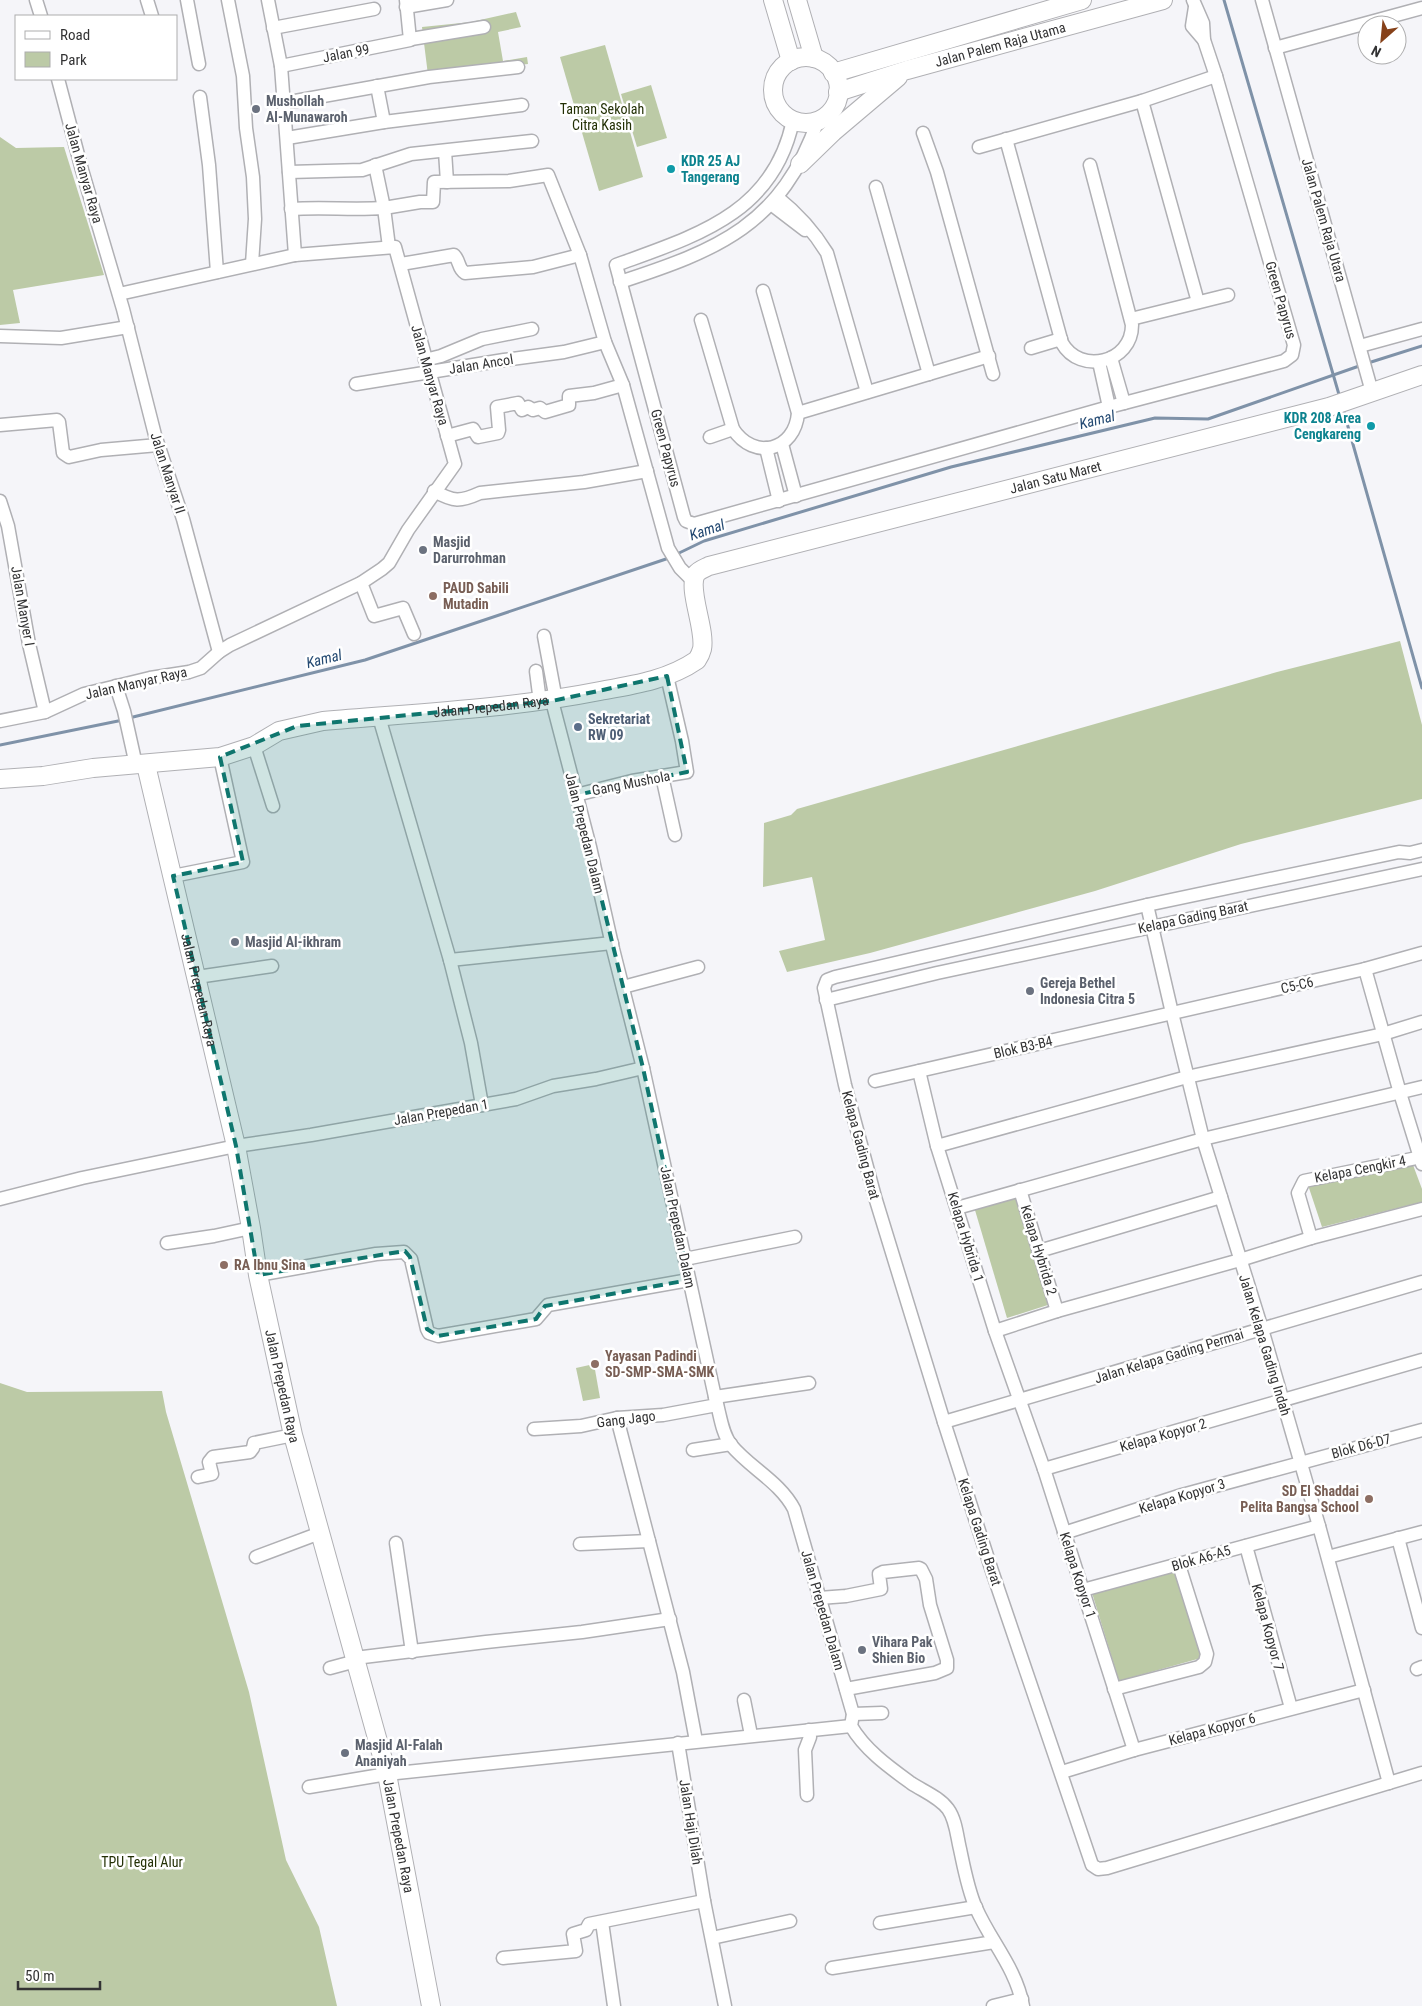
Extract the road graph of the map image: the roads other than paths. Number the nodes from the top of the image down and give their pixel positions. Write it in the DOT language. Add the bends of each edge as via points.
graph roads {
  1 [pos="36,0"];
  2 [pos="147,0"];
  3 [pos="187,0"];
  4 [pos="228,0"];
  5 [pos="268,0"];
  6 [pos="447,0"];
  7 [pos="773,0"];
  8 [pos="797,0"];
  9 [pos="1082,0"];
  10 [pos="1162,0"];
  11 [pos="1262,0"];
  12 [pos="406,4"];
  13 [pos="1194,4"];
  14 [pos="1422,8"];
  15 [pos="374,9"];
  16 [pos="41,15"];
  17 [pos="152,15"];
  18 [pos="484,27"];
  19 [pos="273,28"];
  20 [pos="411,39"];
  21 [pos="1275,48"];
  22 [pos="814,58"];
  23 [pos="791,61"];
  24 [pos="199,64"];
  25 [pos="281,66"];
  26 [pos="518,67"];
  27 [pos="907,70"];
  28 [pos="833,73"];
  29 [pos="1216,76"];
  30 [pos="58,80"];
  31 [pos="377,86"];
  32 [pos="838,92"];
  33 [pos="200,97"];
  34 [pos="1142,101"];
  35 [pos="284,103"];
  36 [pos="522,105"];
  37 [pos="793,120"];
  38 [pos="818,120"];
  39 [pos="384,122"];
  40 [pos="923,133"];
  41 [pos="287,138"];
  42 [pos="1006,140"];
  43 [pos="532,141"];
  44 [pos="979,147"];
  45 [pos="445,151"];
  46 [pos="800,164"];
  47 [pos="375,165"];
  48 [pos="1090,165"];
  49 [pos="289,172"];
  50 [pos="447,182"];
  51 [pos="876,187"];
  52 [pos="774,200"];
  53 [pos="384,208"];
  54 [pos="291,209"];
  55 [pos="389,247"];
  56 [pos="295,255"];
  57 [pos="580,255"];
  58 [pos="252,264"];
  59 [pos="401,264"];
  60 [pos="217,272"];
  61 [pos="620,282"];
  62 [pos="763,291"];
  63 [pos="119,294"];
  64 [pos="1228,295"];
  65 [pos="1198,302"];
  66 [pos="1131,319"];
  67 [pos="701,320"];
  68 [pos="128,327"];
  69 [pos="532,329"];
  70 [pos="1422,329"];
  71 [pos="0,336"];
  72 [pos="1061,339"];
  73 [pos="605,342"];
  74 [pos="1360,346"];
  75 [pos="1031,348"];
  76 [pos="989,356"];
  77 [pos="1105,360"];
  78 [pos="427,366"];
  79 [pos="929,374"];
  80 [pos="993,374"];
  81 [pos="1422,375"];
  82 [pos="356,384"];
  83 [pos="623,385"];
  84 [pos="1371,387"];
  85 [pos="867,392"];
  86 [pos="1124,403"];
  87 [pos="1109,407"];
  88 [pos="798,413"];
  89 [pos="0,425"];
  90 [pos="733,429"];
  91 [pos="447,436"];
  92 [pos="710,437"];
  93 [pos="782,444"];
  94 [pos="158,445"];
  95 [pos="766,448"];
  96 [pos="647,471"];
  97 [pos="434,491"];
  98 [pos="796,496"];
  99 [pos="0,501"];
  100 [pos="779,501"];
  101 [pos="694,581"];
  102 [pos="361,583"];
  103 [pos="414,634"];
  104 [pos="544,636"];
  105 [pos="219,652"];
  106 [pos="536,672"];
  107 [pos="667,676"];
  108 [pos="116,686"];
  109 [pos="549,701"];
  110 [pos="44,712"];
  111 [pos="379,717"];
  112 [pos="0,721"];
  113 [pos="254,746"];
  114 [pos="220,758"];
  115 [pos="141,765"];
  116 [pos="662,776"];
  117 [pos="0,779"];
  118 [pos="576,795"];
  119 [pos="273,806"];
  120 [pos="675,835"];
  121 [pos="1422,841"];
  122 [pos="1422,850"];
  123 [pos="1399,852"];
  124 [pos="1422,869"];
  125 [pos="173,876"];
  126 [pos="1147,905"];
  127 [pos="1153,925"];
  128 [pos="612,943"];
  129 [pos="1422,953"];
  130 [pos="450,960"];
  131 [pos="272,966"];
  132 [pos="698,967"];
  133 [pos="1365,970"];
  134 [pos="196,977"];
  135 [pos="623,987"];
  136 [pos="826,1000"];
  137 [pos="1172,1013"];
  138 [pos="1422,1022"];
  139 [pos="1383,1034"];
  140 [pos="643,1068"];
  141 [pos="919,1071"];
  142 [pos="1187,1077"];
  143 [pos="875,1081"];
  144 [pos="1422,1087"];
  145 [pos="1400,1093"];
  146 [pos="482,1104"];
  147 [pos="1203,1139"];
  148 [pos="236,1146"];
  149 [pos="937,1146"];
  150 [pos="1421,1159"];
  151 [pos="1020,1190"];
  152 [pos="1221,1197"];
  153 [pos="0,1198"];
  154 [pos="957,1208"];
  155 [pos="1422,1209"];
  156 [pos="251,1228"];
  157 [pos="795,1237"];
  158 [pos="1311,1238"];
  159 [pos="167,1243"];
  160 [pos="1039,1250"];
  161 [pos="685,1259"];
  162 [pos="1240,1260"];
  163 [pos="258,1275"];
  164 [pos="689,1280"];
  165 [pos="1422,1282"];
  166 [pos="1058,1311"];
  167 [pos="1262,1329"];
  168 [pos="995,1331"];
  169 [pos="1422,1360"];
  170 [pos="809,1383"];
  171 [pos="716,1401"];
  172 [pos="1018,1401"];
  173 [pos="1282,1401"];
  174 [pos="618,1418"];
  175 [pos="944,1422"];
  176 [pos="534,1429"];
  177 [pos="1422,1430"];
  178 [pos="293,1435"];
  179 [pos="731,1444"];
  180 [pos="693,1450"];
  181 [pos="1300,1462"];
  182 [pos="1044,1469"];
  183 [pos="198,1477"];
  184 [pos="1319,1526"];
  185 [pos="1422,1532"];
  186 [pos="320,1533"];
  187 [pos="1064,1533"];
  188 [pos="1398,1538"];
  189 [pos="648,1541"];
  190 [pos="396,1543"];
  191 [pos="580,1544"];
  192 [pos="1246,1546"];
  193 [pos="256,1557"];
  194 [pos="1328,1557"];
  195 [pos="1179,1565"];
  196 [pos="1083,1590"];
  197 [pos="1418,1597"];
  198 [pos="819,1598"];
  199 [pos="670,1619"];
  200 [pos="1422,1628"];
  201 [pos="412,1652"];
  202 [pos="356,1660"];
  203 [pos="330,1668"];
  204 [pos="846,1689"];
  205 [pos="1114,1689"];
  206 [pos="1364,1690"];
  207 [pos="744,1700"];
  208 [pos="1291,1708"];
  209 [pos="882,1713"];
  210 [pos="852,1720"];
  211 [pos="809,1730"];
  212 [pos="751,1736"];
  213 [pos="696,1741"];
  214 [pos="678,1743"];
  215 [pos="1134,1750"];
  216 [pos="1062,1772"];
  217 [pos="1422,1773"];
  218 [pos="387,1774"];
  219 [pos="1389,1783"];
  220 [pos="309,1787"];
  221 [pos="807,1795"];
  222 [pos="704,1902"];
  223 [pos="976,1907"];
  224 [pos="790,1921"];
  225 [pos="602,1922"];
  226 [pos="880,1924"];
  227 [pos="712,1938"];
  228 [pos="994,1942"];
  229 [pos="503,1958"];
  230 [pos="832,1968"];
  231 [pos="1023,2003"];
  232 [pos="431,2006"];
  233 [pos="614,2006"];
  234 [pos="725,2006"];
  235 [pos="993,2006"];
  1 -- 16 [label="street"];
  2 -- 17 [label="street"];
  3 -- 24 [label="street"];
  4 -- 58 [label="street" via="243,76 253,177"];
  5 -- 19 [label="street"];
  6 -- 12 [label="street"];
  7 -- 23 [label="street"];
  8 -- 22 [label="street"];
  9 -- 28 [label="street, Jalan Palem Raja Utama"];
  10 -- 27 [label="street, Jalan Palem Raja Utama"];
  11 -- 21 [label="street, Jalan Palem Raja Utara"];
  12 -- 20 [label="street"];
  13 -- 29 [label="street, Green Papyrus" via="1203,22 1204,40"];
  14 -- 21 [label="street"];
  15 -- 19 [label="street"];
  18 -- 20 [label="street, Jalan 99"];
  19 -- 25 [label="street"];
  20 -- 25 [label="street, Jalan 99"];
  21 -- 74 [label="street, Jalan Palem Raja Utara"];
  22 -- 23 [label="street" via="802,57"];
  22 -- 28 [label="street"];
  23 -- 37 [label="street" via="776,75 773,91 780,110"];
  25 -- 35 [label="street"];
  26 -- 31 [label="street"];
  27 -- 32 [label="street, Jalan Palem Raja Utama"];
  27 -- 46 [label="street"];
  28 -- 32 [label="street"];
  29 -- 34 [label="street"];
  29 -- 86 [label="street, Green Papyrus" via="1294,345 1292,355 1284,361"];
  30 -- 63 [label="street, Jalan Manyar Raya"];
  31 -- 35 [label="street"];
  31 -- 39 [label="street"];
  32 -- 38 [label="street" via="833,107"];
  33 -- 60 [label="street"];
  34 -- 42 [label="street"];
  34 -- 65 [label="street"];
  35 -- 41 [label="street"];
  36 -- 39 [label="street"];
  37 -- 38 [label="street"];
  37 -- 61 [label="street" via="782,158 766,182 742,206 693,236 616,265"];
  38 -- 46 [label="street"];
  39 -- 41 [label="street"];
  40 -- 76 [label="street"];
  41 -- 49 [label="street"];
  42 -- 44 [label="street"];
  42 -- 72 [label="street"];
  43 -- 45 [label="street"];
  45 -- 47 [label="street" via="411,154"];
  45 -- 50 [label="street"];
  46 -- 52 [label="street"];
  47 -- 49 [label="street" via="362,170"];
  47 -- 53 [label="street"];
  48 -- 66 [label="street"];
  49 -- 54 [label="street"];
  50 -- 53 [label="street" via="434,182 433,202"];
  50 -- 57 [label="street" via="509,181 548,175"];
  51 -- 79 [label="street"];
  52 -- 61 [label="street" via="732,236 701,253"];
  52 -- 85 [label="street" via="798,213 827,253"];
  53 -- 54 [label="street"];
  53 -- 55 [label="street"];
  54 -- 56 [label="street"];
  55 -- 56 [label="street"];
  55 -- 59 [label="street, Jalan Manyar Raya" via="396,248"];
  56 -- 58 [label="street"];
  57 -- 59 [label="street" via="533,267 465,273 454,255"];
  57 -- 73 [label="street"];
  58 -- 60 [label="street"];
  59 -- 78 [label="street, Jalan Manyar Raya"];
  60 -- 63 [label="street"];
  61 -- 100 [label="street, Green Papyrus" via="685,519 699,524"];
  62 -- 88 [label="street"];
  63 -- 68 [label="street, Jalan Manyar II"];
  64 -- 65 [label="street"];
  65 -- 66 [label="street"];
  66 -- 77 [label="street" via="1129,342 1121,352"];
  67 -- 90 [label="street"];
  68 -- 71 [label="street" via="61,338"];
  68 -- 94 [label="street, Jalan Manyar II"];
  69 -- 78 [label="street" via="482,339 441,356"];
  70 -- 74 [label="street"];
  72 -- 75 [label="street"];
  72 -- 77 [label="street" via="1074,356 1087,361"];
  73 -- 78 [label="street, Jalan Ancol" via="564,352"];
  73 -- 83 [label="street"];
  74 -- 84 [label="street, Jalan Palem Raja Utara"];
  76 -- 79 [label="street"];
  76 -- 80 [label="street"];
  77 -- 86 [label="street"];
  77 -- 87 [label="street"];
  78 -- 82 [label="street, Jalan Ancol"];
  78 -- 91 [label="street, Jalan Manyar Raya"];
  79 -- 85 [label="street"];
  81 -- 84 [label="street, Jalan Satu Maret"];
  83 -- 91 [label="street" via="569,396 569,405 545,412 540,408 522,410 518,403 497,407 498,433 479,437 473,429"];
  83 -- 96 [label="street"];
  84 -- 101 [label="street, Jalan Satu Maret" via="1350,400 1329,407 709,566 697,573"];
  85 -- 88 [label="street"];
  86 -- 87 [label="street, Green Papyrus"];
  87 -- 98 [label="street, Green Papyrus"];
  88 -- 93 [label="street" via="794,430"];
  89 -- 94 [label="street" via="57,420 64,453 69,457 101,450"];
  90 -- 92 [label="street"];
  90 -- 95 [label="street" via="747,444"];
  91 -- 97 [label="street, Jalan Manyar Raya" via="455,464"];
  93 -- 95 [label="street"];
  93 -- 98 [label="street"];
  94 -- 105 [label="street, Jalan Manyar II" via="183,519"];
  95 -- 100 [label="street"];
  96 -- 97 [label="street" via="584,482 480,493 464,500"];
  96 -- 101 [label="street" via="668,548 680,568"];
  97 -- 102 [label="street, Jalan Manyar Raya" via="389,563"];
  98 -- 100 [label="street, Green Papyrus"];
  99 -- 110 [label="street, Jalan Manyer I" via="8,526"];
  101 -- 107 [label="street, Jalan Prepedan Raya" via="702,648 697,660"];
  102 -- 103 [label="street" via="374,616 403,608"];
  102 -- 105 [label="street, Jalan Manyar Raya"];
  104 -- 109 [label="street"];
  105 -- 108 [label="street, Jalan Manyar Raya" via="206,664 189,672"];
  106 -- 109 [label="street"];
  107 -- 109 [label="street, Jalan Prepedan Raya"];
  107 -- 116 [label="street, Gang Mushola" via="687,772"];
  108 -- 110 [label="street, Jalan Manyar Raya" via="84,694"];
  108 -- 115 [label="street"];
  109 -- 111 [label="street, Jalan Prepedan Raya"];
  109 -- 118 [label="street, Jalan Prepedan Dalam"];
  110 -- 112 [label="street, Jalan Manyar Raya"];
  111 -- 113 [label="street, Jalan Prepedan Raya" via="297,726 279,731"];
  111 -- 130 [label="street"];
  113 -- 114 [label="street, Jalan Prepedan Raya"];
  113 -- 119 [label="street"];
  114 -- 115 [label="street, Jalan Prepedan Raya"];
  114 -- 125 [label="street" via="244,862"];
  115 -- 117 [label="street, Jalan Prepedan Raya"];
  115 -- 125 [label="street, Jalan Prepedan Raya"];
  116 -- 118 [label="street, Gang Mushola"];
  116 -- 120 [label="street"];
  118 -- 128 [label="street, Jalan Prepedan Dalam"];
  121 -- 123 [label="street" via="1407,845"];
  122 -- 123 [label="street"];
  123 -- 126 [label="street"];
  124 -- 127 [label="street, Kelapa Gading Barat"];
  125 -- 134 [label="street, Jalan Prepedan Raya"];
  126 -- 127 [label="street, Jalan Kelapa Gading Indah"];
  126 -- 136 [label="street" via="835,977 824,984"];
  127 -- 136 [label="street, Kelapa Gading Barat"];
  127 -- 137 [label="street, Jalan Kelapa Gading Indah"];
  128 -- 130 [label="street"];
  128 -- 135 [label="street, Jalan Prepedan Dalam"];
  129 -- 133 [label="street, C5-C6"];
  130 -- 146 [label="street"];
  131 -- 134 [label="street"];
  132 -- 135 [label="street"];
  133 -- 137 [label="street, C5-C6"];
  133 -- 139 [label="street"];
  134 -- 148 [label="street, Jalan Prepedan Raya"];
  135 -- 140 [label="street, Jalan Prepedan Dalam"];
  136 -- 175 [label="street, Kelapa Gading Barat" via="875,1196"];
  137 -- 141 [label="street, Blok B3-B4"];
  137 -- 142 [label="street, Jalan Kelapa Gading Indah"];
  138 -- 139 [label="street"];
  139 -- 142 [label="street"];
  139 -- 145 [label="street"];
  140 -- 146 [label="street, Jalan Prepedan 1" via="553,1086 516,1099"];
  140 -- 161 [label="street, Jalan Prepedan Dalam"];
  141 -- 143 [label="street, Blok B3-B4"];
  141 -- 149 [label="street, Kelapa Hybrida 1"];
  142 -- 147 [label="street, Jalan Kelapa Gading Indah"];
  142 -- 149 [label="street"];
  144 -- 145 [label="street"];
  145 -- 147 [label="street"];
  145 -- 150 [label="street"];
  146 -- 148 [label="street, Jalan Prepedan 1"];
  147 -- 151 [label="street"];
  147 -- 152 [label="street, Jalan Kelapa Gading Indah"];
  148 -- 153 [label="street, Jalan Prepedan 1"];
  148 -- 156 [label="street, Jalan Prepedan Raya"];
  149 -- 154 [label="street, Kelapa Hybrida 1"];
  150 -- 158 [label="street, Kelapa Cengkir 4" via="1304,1180 1298,1193"];
  151 -- 154 [label="street"];
  151 -- 160 [label="street, Kelapa Hybrida 2"];
  152 -- 160 [label="street"];
  152 -- 162 [label="street, Jalan Kelapa Gading Indah"];
  154 -- 168 [label="street, Kelapa Hybrida 1"];
  155 -- 158 [label="street"];
  156 -- 159 [label="street"];
  156 -- 163 [label="street, Jalan Prepedan Raya"];
  157 -- 161 [label="street"];
  158 -- 162 [label="street"];
  160 -- 166 [label="street, Kelapa Hybrida 2"];
  161 -- 164 [label="street, Jalan Prepedan Dalam"];
  162 -- 166 [label="street"];
  162 -- 167 [label="street, Jalan Kelapa Gading Indah"];
  163 -- 164 [label="street" via="404,1252 410,1257 429,1333 438,1336 536,1319 548,1305"];
  163 -- 178 [label="street, Jalan Prepedan Raya"];
  164 -- 171 [label="street, Jalan Prepedan Dalam"];
  165 -- 167 [label="street, Jalan Kelapa Gading Permai"];
  166 -- 168 [label="street"];
  167 -- 172 [label="street, Jalan Kelapa Gading Permai"];
  167 -- 173 [label="street, Jalan Kelapa Gading Indah"];
  168 -- 172 [label="street, Kelapa Hybrida 1"];
  169 -- 173 [label="street, Kelapa Kopyor 2"];
  170 -- 171 [label="street, Gang Jago"];
  171 -- 174 [label="street, Gang Jago" via="663,1415"];
  171 -- 179 [label="street, Jalan Prepedan Dalam" via="723,1429"];
  172 -- 175 [label="street, Jalan Kelapa Gading Permai"];
  172 -- 182 [label="street, Kelapa Kopyor 1"];
  173 -- 181 [label="street, Jalan Kelapa Gading Indah"];
  173 -- 182 [label="street, Kelapa Kopyor 2"];
  174 -- 176 [label="street, Gang Jago" via="581,1426"];
  174 -- 189 [label="street"];
  175 -- 216 [label="street, Kelapa Gading Barat"];
  177 -- 181 [label="street, Blok D6-D7"];
  178 -- 183 [label="street" via="254,1443 250,1452 213,1457 209,1462 212,1474"];
  178 -- 186 [label="street, Jalan Prepedan Raya"];
  179 -- 180 [label="street"];
  179 -- 198 [label="street, Jalan Prepedan Dalam" via="792,1504"];
  181 -- 184 [label="street, Jalan Kelapa Gading Indah"];
  181 -- 187 [label="street, Kelapa Kopyor 3"];
  182 -- 187 [label="street, Kelapa Kopyor 1"];
  184 -- 192 [label="street, Blok A6-A5"];
  184 -- 194 [label="street, Jalan Kelapa Gading Indah"];
  185 -- 188 [label="street"];
  186 -- 193 [label="street"];
  186 -- 202 [label="street, Jalan Prepedan Raya"];
  187 -- 196 [label="street, Kelapa Kopyor 1"];
  188 -- 194 [label="street"];
  188 -- 197 [label="street"];
  189 -- 191 [label="street"];
  189 -- 199 [label="street"];
  190 -- 201 [label="street"];
  192 -- 195 [label="street, Blok A6-A5"];
  192 -- 208 [label="street, Kelapa Kopyor 7"];
  194 -- 206 [label="street, Jalan Kelapa Gading Indah"];
  195 -- 196 [label="street, Blok A6-A5"];
  195 -- 205 [label="street" via="1206,1654 1205,1662 1199,1667"];
  196 -- 205 [label="street, Kelapa Kopyor 1"];
  197 -- 200 [label="street"];
  198 -- 204 [label="street, Jalan Prepedan Dalam"];
  198 -- 204 [label="street" via="881,1588 879,1574 882,1572 919,1568 926,1579 947,1668 936,1673"];
  199 -- 201 [label="street"];
  199 -- 213 [label="street"];
  201 -- 202 [label="street"];
  202 -- 203 [label="street"];
  202 -- 218 [label="street, Jalan Prepedan Raya"];
  204 -- 210 [label="street, Jalan Prepedan Dalam"];
  205 -- 215 [label="street, Kelapa Kopyor 1"];
  206 -- 208 [label="street, Kelapa Kopyor 6"];
  206 -- 219 [label="street, Jalan Kelapa Gading Indah"];
  207 -- 212 [label="street"];
  208 -- 215 [label="street, Kelapa Kopyor 6"];
  209 -- 210 [label="street"];
  210 -- 211 [label="street"];
  210 -- 223 [label="street, Jalan Prepedan Dalam" via="865,1745 949,1810"];
  211 -- 212 [label="street"];
  211 -- 221 [label="street" via="805,1750"];
  212 -- 213 [label="street"];
  213 -- 214 [label="street"];
  214 -- 218 [label="street"];
  214 -- 222 [label="street, Jalan Haji Dilah"];
  215 -- 216 [label="street, Kelapa Kopyor 6"];
  216 -- 219 [label="street, Kelapa Gading Barat" via="1090,1861 1098,1869"];
  217 -- 219 [label="street"];
  218 -- 220 [label="street"];
  218 -- 232 [label="street, Jalan Prepedan Raya"];
  222 -- 225 [label="street"];
  222 -- 227 [label="street"];
  223 -- 226 [label="street"];
  223 -- 228 [label="street, Jalan Prepedan Dalam"];
  224 -- 227 [label="street"];
  225 -- 229 [label="street" via="589,1924 586,1930 573,1934 576,1951"];
  225 -- 233 [label="street"];
  227 -- 234 [label="street"];
  228 -- 230 [label="street"];
  228 -- 231 [label="street, Jalan Prepedan Dalam" via="1008,1961"];
  231 -- 235 [label="street"];
}
